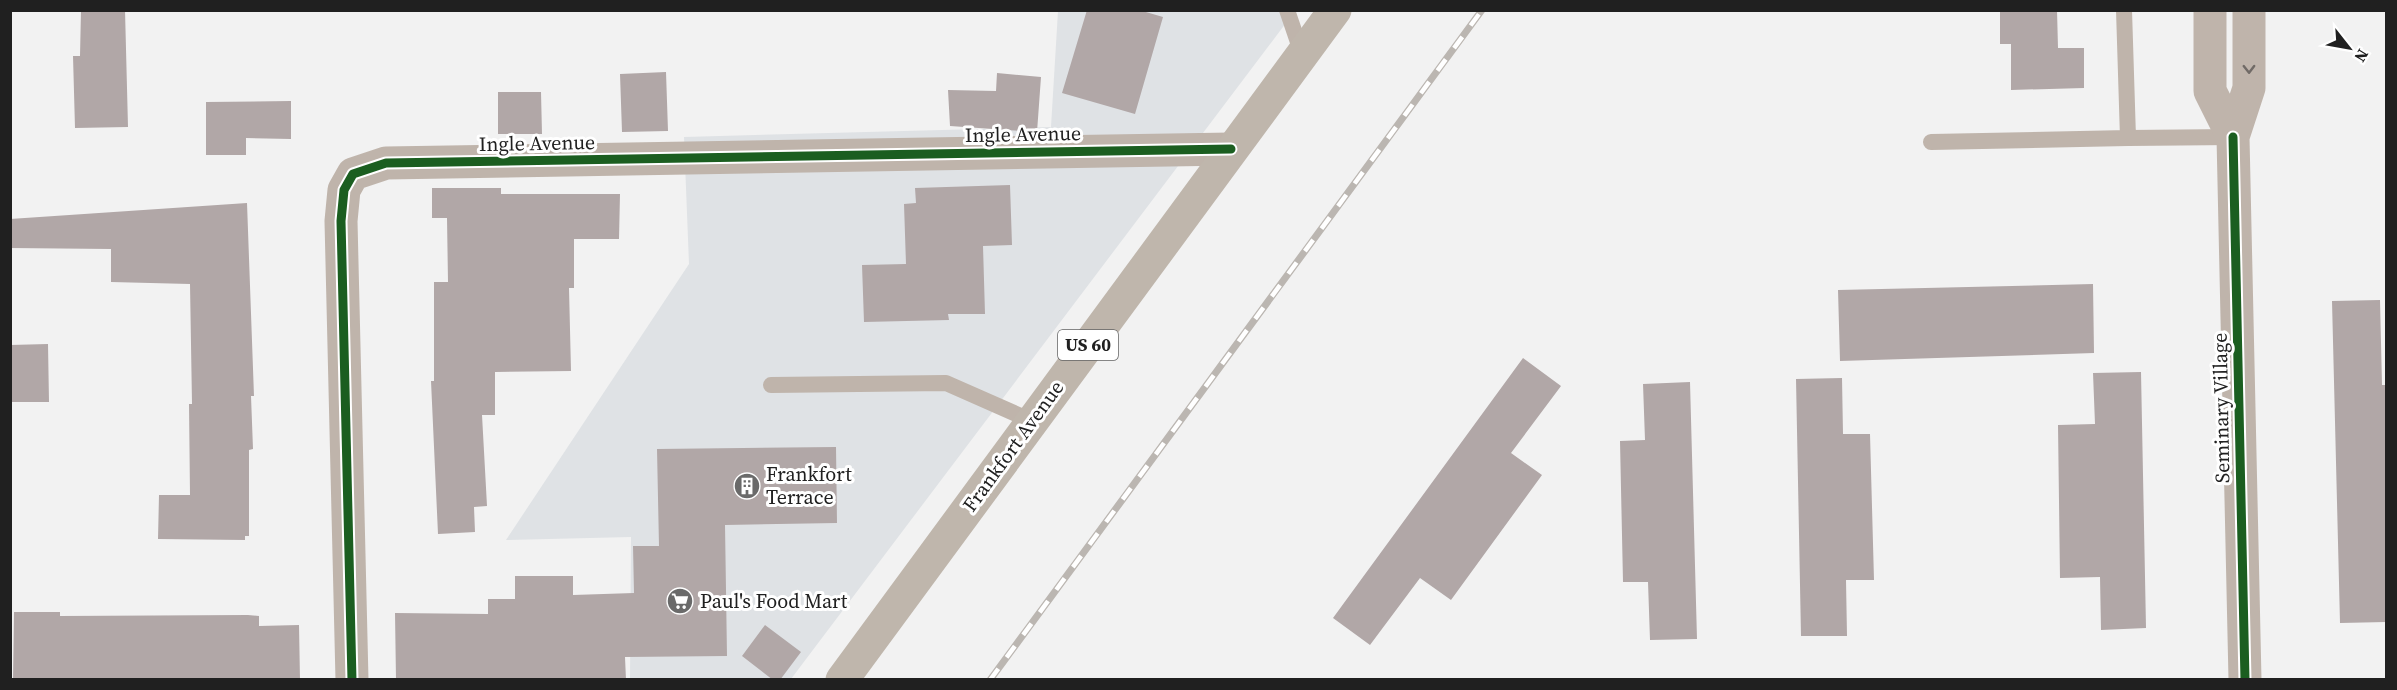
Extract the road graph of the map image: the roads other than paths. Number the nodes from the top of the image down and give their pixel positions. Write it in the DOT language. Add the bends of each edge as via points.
graph roads {
  1 [pos="1287,10"];
  2 [pos="1335,10"];
  3 [pos="2124,10"];
  4 [pos="2210,10"];
  5 [pos="2248,10"];
  6 [pos="1302,54"];
  7 [pos="2233,137"];
  8 [pos="2128,138"];
  9 [pos="1931,142"];
  10 [pos="1231,149"];
  11 [pos="771,385"];
  12 [pos="1032,421"];
  13 [pos="352,680"];
  14 [pos="842,680"];
  15 [pos="2245,680"];
  1 -- 6 [label="lane"];
  2 -- 6 [label="main road, Frankfort Avenue / US 60"];
  3 -- 8 [label="lane"];
  4 -- 7 [label="street, Seminary Village" via="2210,91"];
  5 -- 7 [label="street, Seminary Village, one-way" via="2249,88"];
  6 -- 10 [label="main road, Frankfort Avenue / US 60"];
  7 -- 8 [label="lane"];
  7 -- 15 [label="street, Seminary Village"];
  8 -- 9 [label="lane"];
  10 -- 12 [label="main road, Frankfort Avenue / US 60"];
  10 -- 13 [label="street, Ingle Avenue" via="386,163 353,174 344,190 341,221"];
  11 -- 12 [label="lane" via="946,383"];
  12 -- 14 [label="main road, Frankfort Avenue / US 60"];
}
